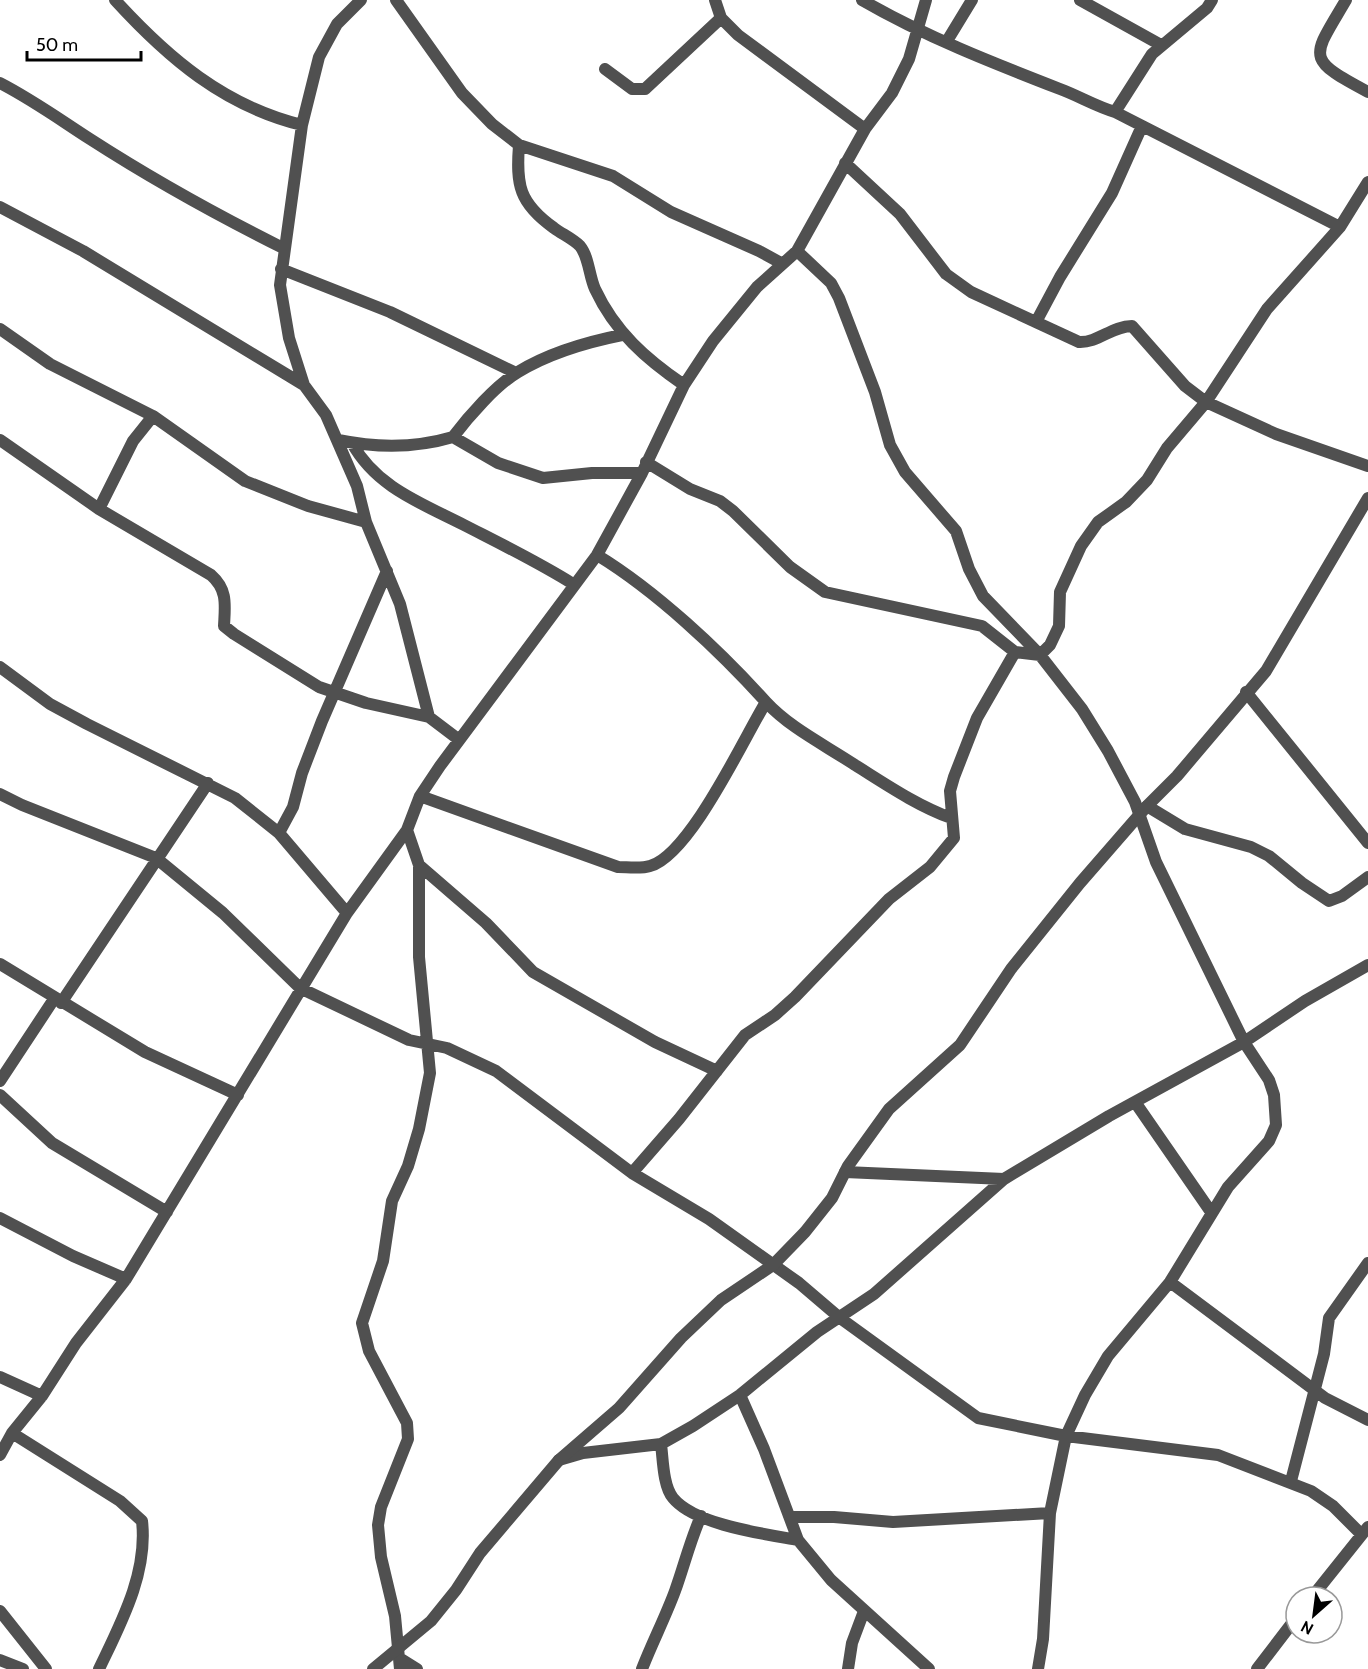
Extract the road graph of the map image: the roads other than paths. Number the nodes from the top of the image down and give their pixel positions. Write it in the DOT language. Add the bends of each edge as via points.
graph roads {
  1 [pos="115,0"];
  2 [pos="361,0"];
  3 [pos="396,0"];
  4 [pos="715,0"];
  5 [pos="862,0"];
  6 [pos="926,0"];
  7 [pos="972,0"];
  8 [pos="1080,0"];
  9 [pos="1212,0"];
  10 [pos="1346,0"];
  11 [pos="721,18"];
  12 [pos="918,28"];
  13 [pos="947,41"];
  14 [pos="1161,45"];
  15 [pos="605,69"];
  16 [pos="0,83"];
  17 [pos="1368,92"];
  18 [pos="1115,112"];
  19 [pos="302,125"];
  20 [pos="1142,126"];
  21 [pos="865,129"];
  22 [pos="519,145"];
  23 [pos="845,163"];
  24 [pos="1368,182"];
  25 [pos="1363,200"];
  26 [pos="0,207"];
  27 [pos="1340,227"];
  28 [pos="283,248"];
  29 [pos="797,251"];
  30 [pos="781,263"];
  31 [pos="281,269"];
  32 [pos="1036,322"];
  33 [pos="0,329"];
  34 [pos="622,335"];
  35 [pos="516,373"];
  36 [pos="303,385"];
  37 [pos="684,385"];
  38 [pos="1206,402"];
  39 [pos="153,416"];
  40 [pos="453,437"];
  41 [pos="0,440"];
  42 [pos="338,440"];
  43 [pos="352,443"];
  44 [pos="1368,466"];
  45 [pos="644,468"];
  46 [pos="1368,498"];
  47 [pos="99,509"];
  48 [pos="366,522"];
  49 [pos="597,555"];
  50 [pos="387,572"];
  51 [pos="573,584"];
  52 [pos="1015,652"];
  53 [pos="1040,655"];
  54 [pos="0,668"];
  55 [pos="1246,692"];
  56 [pos="336,694"];
  57 [pos="766,702"];
  58 [pos="429,717"];
  59 [pos="458,739"];
  60 [pos="208,783"];
  61 [pos="0,794"];
  62 [pos="420,796"];
  63 [pos="1147,806"];
  64 [pos="1139,817"];
  65 [pos="951,818"];
  66 [pos="407,830"];
  67 [pos="279,833"];
  68 [pos="1368,843"];
  69 [pos="156,858"];
  70 [pos="419,865"];
  71 [pos="1368,877"];
  72 [pos="346,913"];
  73 [pos="0,964"];
  74 [pos="1368,965"];
  75 [pos="300,988"];
  76 [pos="58,1001"];
  77 [pos="1244,1042"];
  78 [pos="427,1046"];
  79 [pos="717,1071"];
  80 [pos="0,1081"];
  81 [pos="0,1095"];
  82 [pos="238,1095"];
  83 [pos="1135,1102"];
  84 [pos="845,1172"];
  85 [pos="632,1173"];
  86 [pos="1004,1179"];
  87 [pos="167,1212"];
  88 [pos="1211,1212"];
  89 [pos="0,1218"];
  90 [pos="1368,1263"];
  91 [pos="773,1265"];
  92 [pos="126,1279"];
  93 [pos="1170,1282"];
  94 [pos="840,1318"];
  95 [pos="0,1377"];
  96 [pos="1315,1390"];
  97 [pos="740,1395"];
  98 [pos="42,1396"];
  99 [pos="1368,1420"];
  100 [pos="12,1433"];
  101 [pos="1066,1436"];
  102 [pos="661,1444"];
  103 [pos="0,1455"];
  104 [pos="559,1460"];
  105 [pos="1291,1481"];
  106 [pos="1050,1513"];
  107 [pos="701,1516"];
  108 [pos="791,1518"];
  109 [pos="1364,1531"];
  110 [pos="798,1540"];
  111 [pos="1321,1585"];
  112 [pos="0,1611"];
  113 [pos="864,1611"];
  114 [pos="1284,1634"];
  115 [pos="399,1646"];
  116 [pos="0,1660"];
  117 [pos="400,1664"];
  118 [pos="23,1669"];
  119 [pos="46,1669"];
  120 [pos="99,1669"];
  121 [pos="373,1669"];
  122 [pos="417,1669"];
  123 [pos="642,1669"];
  124 [pos="848,1669"];
  125 [pos="929,1669"];
  126 [pos="1038,1669"];
  127 [pos="1257,1669"];
  1 -- 19 [label="street" via="171,58 197,77 269,117"];
  2 -- 19 [label="street" via="326,40"];
  3 -- 22 [label="street" via="462,93"];
  4 -- 11 [label="street"];
  5 -- 12 [label="street"];
  6 -- 12 [label="street"];
  7 -- 13 [label="street"];
  8 -- 14 [label="street"];
  9 -- 14 [label="street"];
  10 -- 17 [label="street" via="1318,49 1320,58 1324,67"];
  11 -- 15 [label="street" via="645,89 632,89"];
  11 -- 21 [label="street" via="738,35"];
  12 -- 13 [label="street"];
  12 -- 21 [label="street" via="909,59 892,93"];
  13 -- 18 [label="street"];
  14 -- 18 [label="street"];
  16 -- 28 [label="street" via="211,211"];
  18 -- 20 [label="street"];
  19 -- 28 [label="street"];
  20 -- 27 [label="street"];
  20 -- 32 [label="street" via="1112,193"];
  21 -- 23 [label="street"];
  22 -- 30 [label="street" via="612,176 671,212"];
  22 -- 34 [label="street" via="516,177 522,194 535,212 580,246 601,301"];
  23 -- 29 [label="street"];
  23 -- 32 [label="street" via="900,214 946,274 971,292"];
  24 -- 25 [label="street"];
  25 -- 27 [label="street"];
  26 -- 36 [label="street" via="83,251"];
  27 -- 38 [label="street" via="1267,309"];
  28 -- 31 [label="street"];
  29 -- 30 [label="street"];
  29 -- 53 [label="street" via="831,283 839,298 875,392 890,446 905,472 956,531 982,596"];
  30 -- 37 [label="street" via="713,341"];
  31 -- 35 [label="street" via="390,312"];
  31 -- 36 [label="street" via="279,285 289,338"];
  32 -- 38 [label="street" via="1079,342 1088,342 1120,326 1132,326 1185,386"];
  33 -- 39 [label="street" via="50,364"];
  34 -- 35 [label="street" via="566,351"];
  34 -- 37 [label="street"];
  35 -- 40 [label="street"];
  36 -- 42 [label="street" via="326,415"];
  37 -- 45 [label="street"];
  38 -- 44 [label="street" via="1276,434"];
  38 -- 53 [label="street" via="1167,448 1147,480 1126,502 1098,522 1081,546 1060,592 1059,626"];
  39 -- 47 [label="street" via="133,441"];
  39 -- 48 [label="street" via="245,481 308,506"];
  40 -- 43 [label="street" via="407,446"];
  40 -- 45 [label="street" via="498,463 543,478"];
  41 -- 47 [label="street"];
  42 -- 43 [label="street"];
  42 -- 48 [label="street" via="357,486"];
  43 -- 51 [label="street" via="361,459 394,490 536,561"];
  45 -- 49 [label="street"];
  45 -- 52 [label="street" via="720,501 790,567 825,592 982,626"];
  46 -- 55 [label="street" via="1266,671"];
  47 -- 56 [label="street" via="212,575 221,584 226,598 224,626"];
  48 -- 50 [label="street"];
  49 -- 51 [label="street"];
  49 -- 57 [label="street" via="661,603 731,664"];
  50 -- 56 [label="street"];
  50 -- 58 [label="street" via="400,604"];
  51 -- 59 [label="street"];
  52 -- 53 [label="street"];
  52 -- 65 [label="street" via="977,718 954,777"];
  53 -- 64 [label="street" via="1082,709 1108,751"];
  54 -- 60 [label="street" via="50,704"];
  55 -- 63 [label="street" via="1184,768"];
  55 -- 68 [label="street"];
  56 -- 58 [label="street"];
  56 -- 67 [label="street" via="302,773 293,807"];
  57 -- 62 [label="street" via="696,820 665,857 650,867 618,867"];
  57 -- 65 [label="street" via="818,743 914,802"];
  58 -- 59 [label="street"];
  59 -- 62 [label="street"];
  60 -- 67 [label="street" via="235,798"];
  60 -- 69 [label="street"];
  61 -- 69 [label="street"];
  62 -- 66 [label="street"];
  63 -- 64 [label="street"];
  63 -- 71 [label="street" via="1185,829 1251,847 1269,856 1329,901"];
  64 -- 77 [label="street" via="1156,862"];
  64 -- 84 [label="street" via="1017,962 960,1045 889,1108"];
  65 -- 79 [label="street" via="954,838 930,867 889,899 782,1009 745,1035"];
  66 -- 70 [label="street"];
  66 -- 72 [label="street"];
  67 -- 72 [label="street"];
  69 -- 75 [label="street" via="223,913"];
  69 -- 76 [label="street"];
  70 -- 78 [label="street" via="419,957"];
  70 -- 79 [label="street" via="486,923 533,972 655,1042"];
  72 -- 75 [label="street"];
  73 -- 76 [label="street"];
  74 -- 77 [label="street"];
  75 -- 78 [label="street"];
  75 -- 82 [label="street"];
  76 -- 80 [label="street"];
  76 -- 82 [label="street" via="145,1052"];
  77 -- 83 [label="street"];
  77 -- 88 [label="street" via="1269,1080 1276,1125 1269,1141"];
  78 -- 85 [label="street" via="447,1048 496,1071"];
  78 -- 115 [label="street" via="430,1073 419,1129 392,1201 383,1261 362,1323 369,1352 407,1423 408,1439 381,1507 378,1525"];
  79 -- 85 [label="street"];
  81 -- 87 [label="street" via="52,1143"];
  82 -- 87 [label="street"];
  83 -- 86 [label="street"];
  83 -- 88 [label="street"];
  84 -- 86 [label="street"];
  84 -- 91 [label="street" via="832,1198"];
  85 -- 91 [label="street" via="709,1219"];
  86 -- 94 [label="street" via="874,1294"];
  87 -- 92 [label="street"];
  88 -- 93 [label="street"];
  89 -- 92 [label="street"];
  90 -- 96 [label="street" via="1329,1318"];
  91 -- 94 [label="street"];
  91 -- 104 [label="street" via="721,1300 619,1408"];
  92 -- 98 [label="street" via="76,1343"];
  93 -- 96 [label="street"];
  93 -- 101 [label="street" via="1108,1356"];
  94 -- 97 [label="street"];
  94 -- 101 [label="street" via="978,1418"];
  95 -- 98 [label="street"];
  96 -- 99 [label="street"];
  96 -- 105 [label="street"];
  97 -- 102 [label="street"];
  97 -- 108 [label="street"];
  98 -- 100 [label="street"];
  100 -- 103 [label="street"];
  100 -- 120 [label="street" via="120,1501 142,1521 142,1552 131,1599"];
  101 -- 105 [label="street" via="1202,1451"];
  101 -- 106 [label="street"];
  102 -- 104 [label="street" via="583,1453"];
  102 -- 107 [label="street" via="669,1491 683,1507"];
  104 -- 115 [label="street" via="480,1553 431,1621"];
  105 -- 109 [label="street" via="1333,1506"];
  106 -- 108 [label="street" via="893,1522"];
  106 -- 126 [label="street"];
  107 -- 110 [label="street"];
  107 -- 123 [label="street"];
  108 -- 110 [label="street"];
  109 -- 111 [label="street"];
  110 -- 113 [label="street" via="831,1580"];
  112 -- 119 [label="street"];
  113 -- 124 [label="street" via="852,1643"];
  113 -- 125 [label="street"];
  114 -- 127 [label="street"];
  115 -- 117 [label="street"];
  115 -- 121 [label="street"];
  116 -- 118 [label="street"];
  117 -- 122 [label="street"];
}
